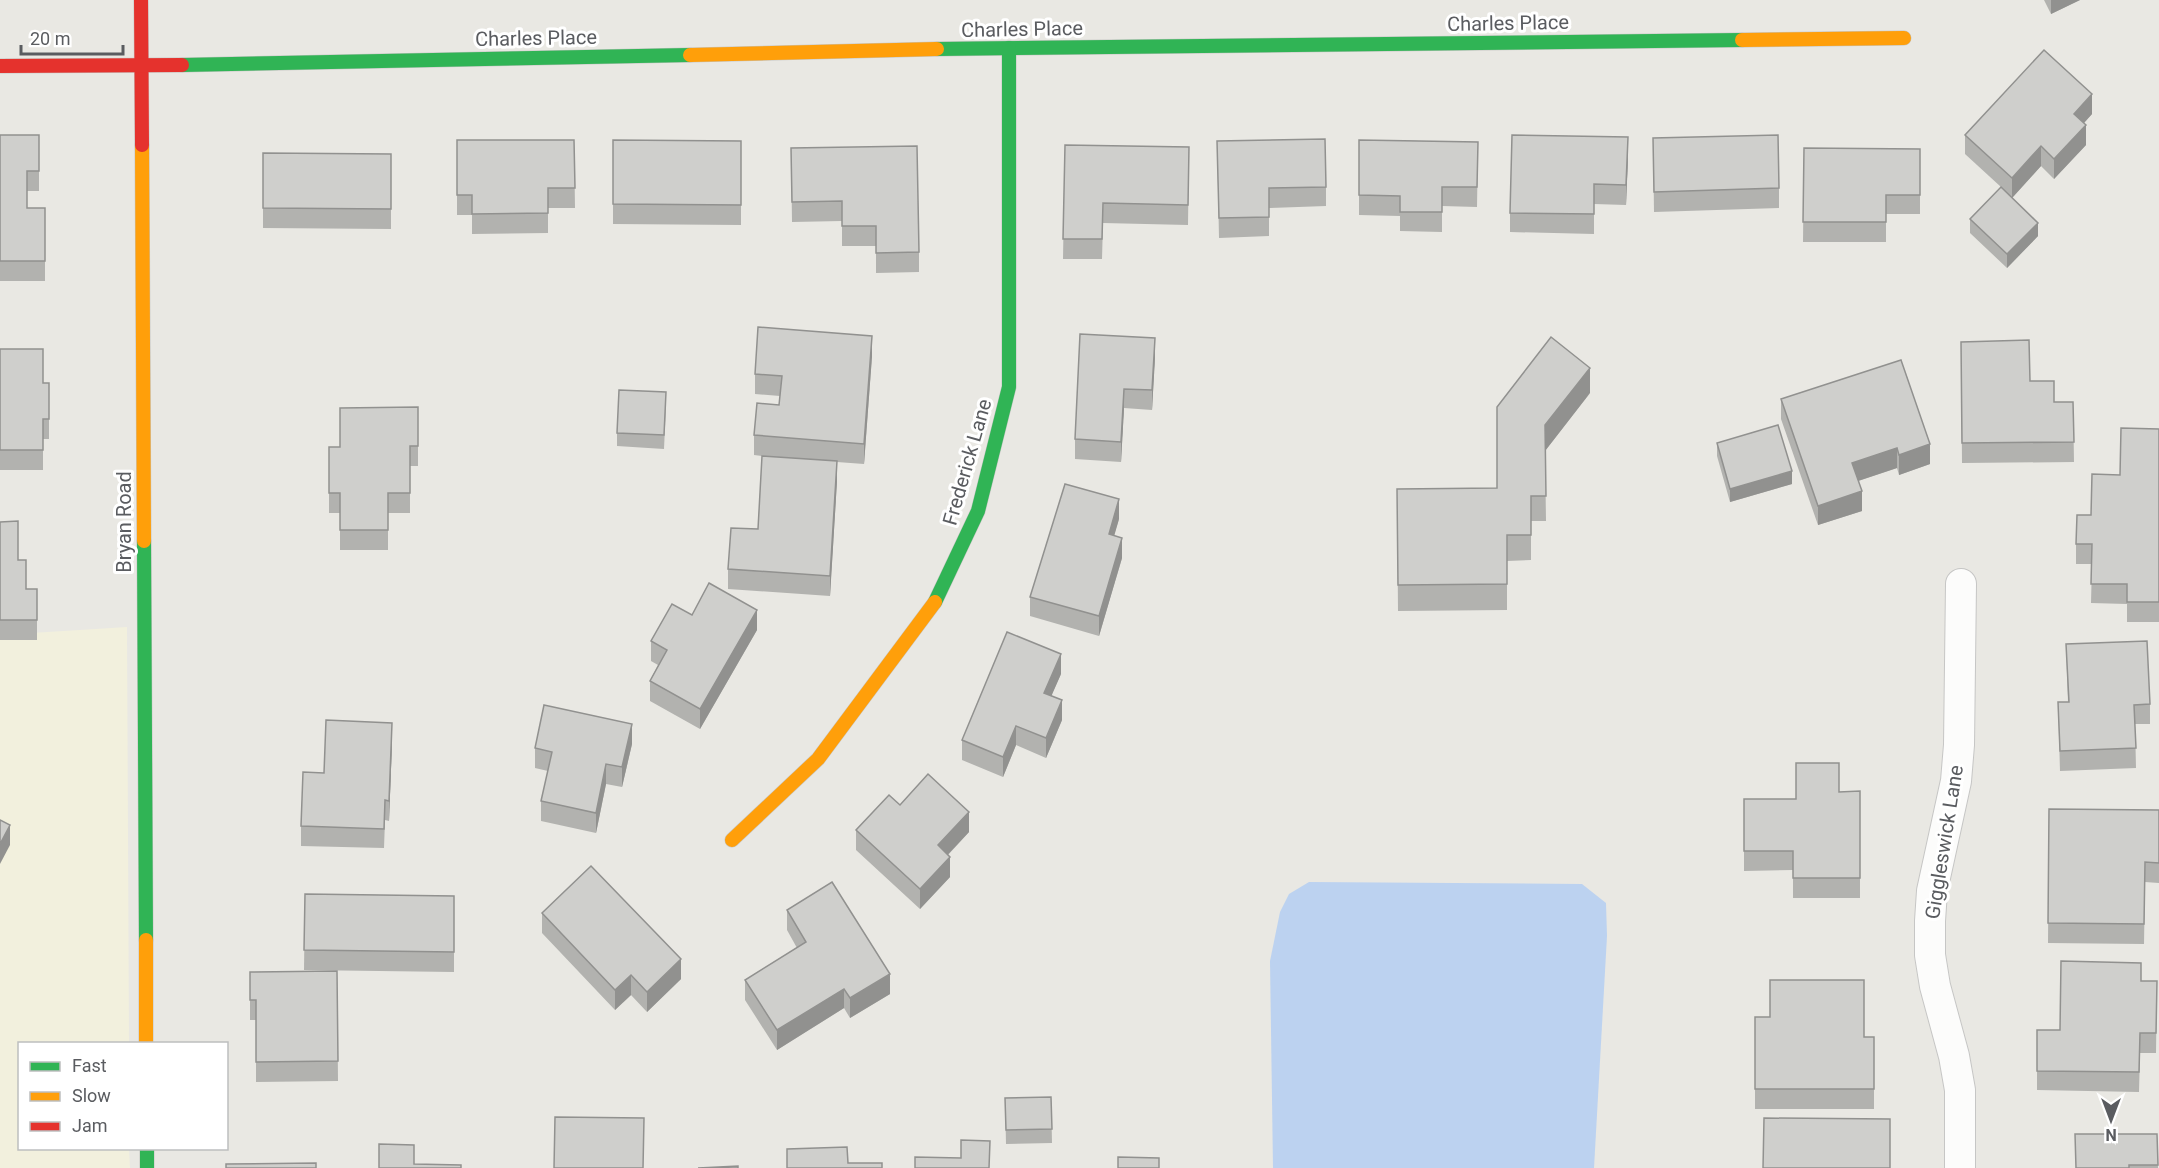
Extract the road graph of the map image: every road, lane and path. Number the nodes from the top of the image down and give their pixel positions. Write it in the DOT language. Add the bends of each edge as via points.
graph roads {
  1 [pos="141,0"];
  2 [pos="1904,38"];
  3 [pos="1009,48"];
  4 [pos="0,66"];
  5 [pos="141,66"];
  6 [pos="1961,584"];
  7 [pos="732,840"];
  8 [pos="147,1042"];
  9 [pos="147,1150"];
  10 [pos="147,1168"];
  11 [pos="1960,1168"];
  1 -- 5 [label="street, Bryan Road"];
  2 -- 3 [label="street, Charles Place"];
  3 -- 5 [label="street, Charles Place"];
  3 -- 7 [label="street, Frederick Lane" via="1009,387 978,511 938,599 818,759"];
  4 -- 5 [label="street, Charles Place"];
  5 -- 8 [label="street, Bryan Road"];
  6 -- 11 [label="street, Giggleswick Lane" via="1956,781 1934,880 1930,921 1935,986 1960,1090"];
  9 -- 10 [label="street"];
}
